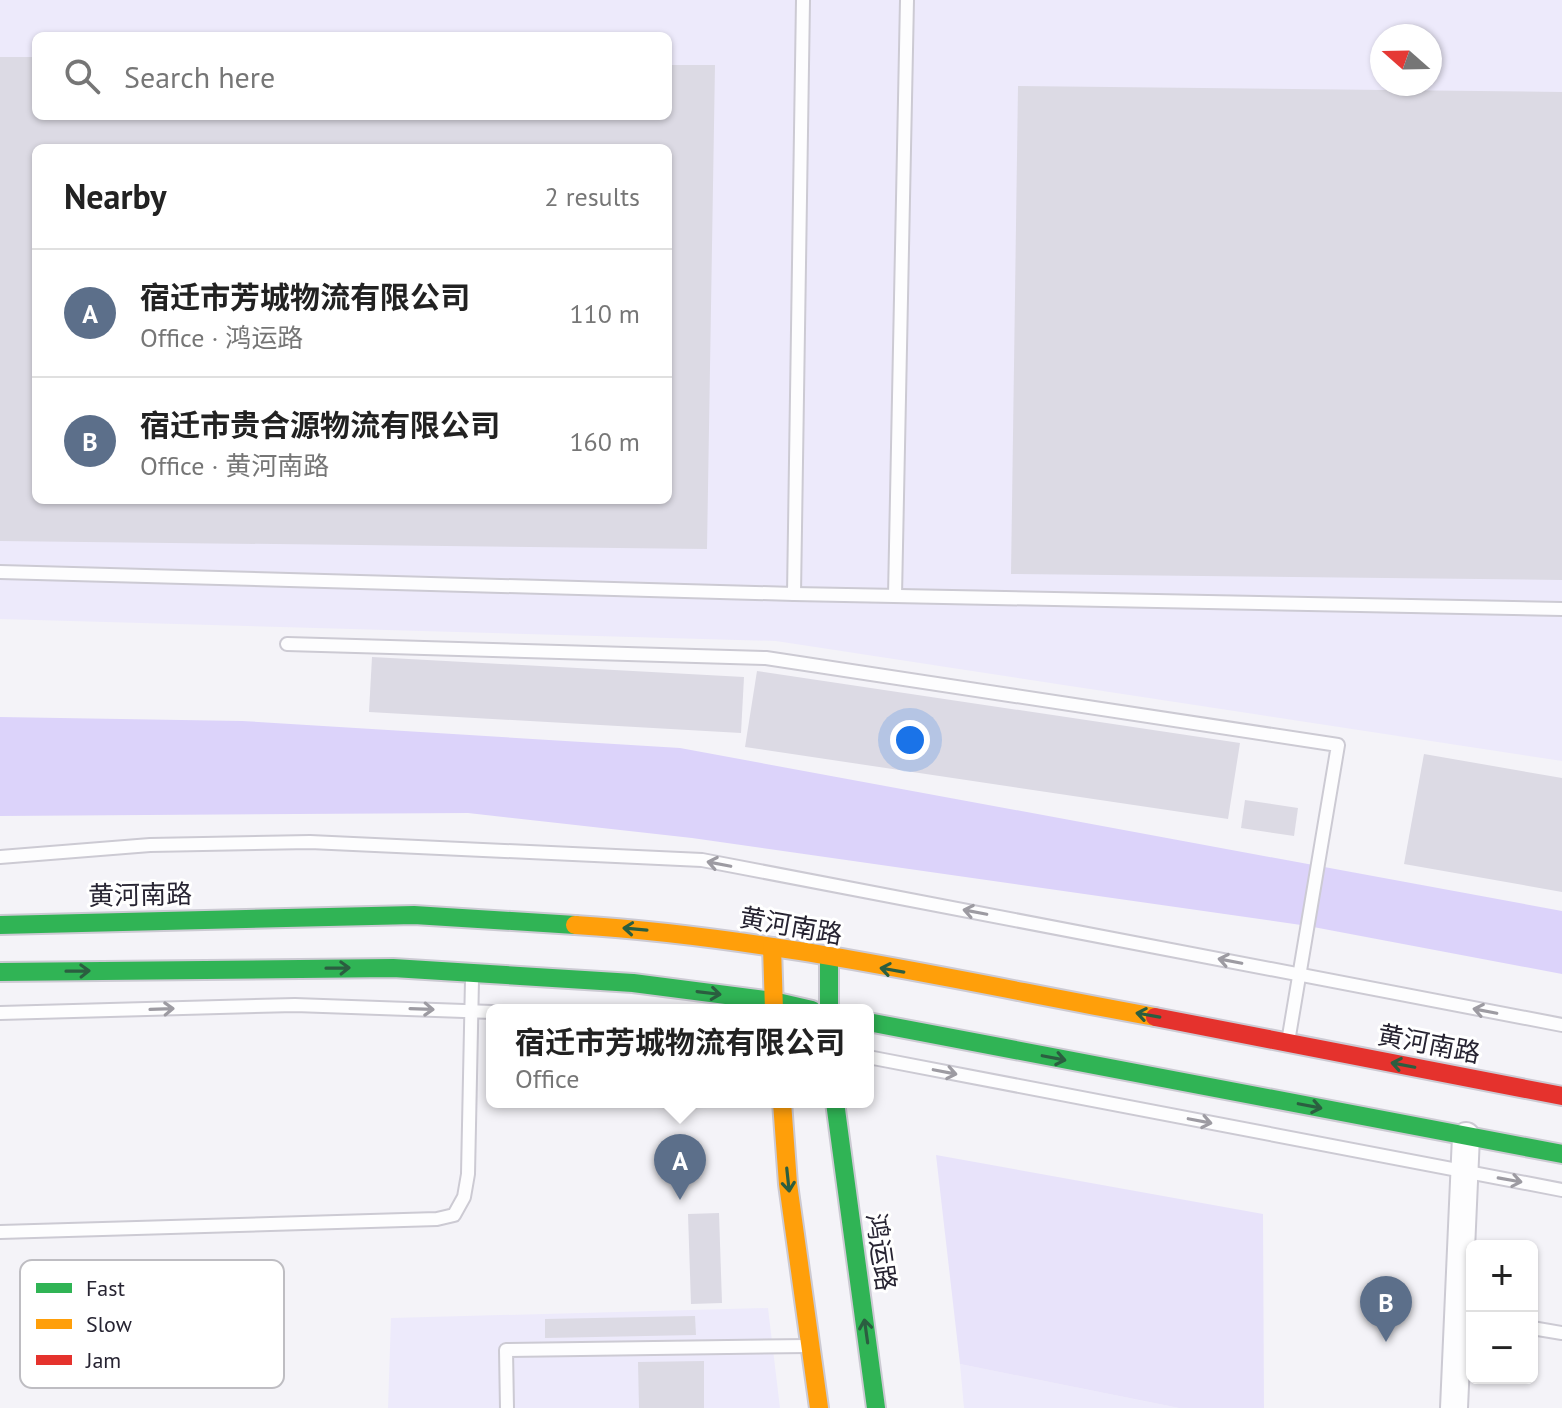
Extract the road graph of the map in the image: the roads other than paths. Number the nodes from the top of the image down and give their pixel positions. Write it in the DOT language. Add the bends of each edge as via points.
graph roads {
  1 [pos="803,0"];
  2 [pos="907,0"];
  3 [pos="0,572"];
  4 [pos="794,594"];
  5 [pos="895,596"];
  6 [pos="1562,609"];
  7 [pos="287,644"];
  8 [pos="0,857"];
  9 [pos="0,925"];
  10 [pos="772,947"];
  11 [pos="829,959"];
  12 [pos="0,972"];
  13 [pos="473,973"];
  14 [pos="1300,975"];
  15 [pos="767,1004"];
  16 [pos="773,1004"];
  17 [pos="829,1004"];
  18 [pos="472,1010"];
  19 [pos="486,1011"];
  20 [pos="0,1013"];
  21 [pos="874,1023"];
  22 [pos="1562,1025"];
  23 [pos="1288,1043"];
  24 [pos="874,1058"];
  25 [pos="1562,1096"];
  26 [pos="782,1108"];
  27 [pos="836,1108"];
  28 [pos="1466,1136"];
  29 [pos="1562,1154"];
  30 [pos="1464,1172"];
  31 [pos="1562,1190"];
  32 [pos="0,1232"];
  33 [pos="1465,1317"];
  34 [pos="1538,1329"];
  35 [pos="1562,1333"];
  36 [pos="811,1346"];
  37 [pos="507,1408"];
  38 [pos="819,1408"];
  39 [pos="876,1408"];
  40 [pos="1454,1408"];
  1 -- 4 [label="lane"];
  2 -- 5 [label="lane"];
  3 -- 4 [label="lane"];
  4 -- 5 [label="lane"];
  5 -- 6 [label="lane"];
  7 -- 14 [label="lane" via="766,658 1338,745"];
  14 -- 8 [label="lane, one-way" via="702,860 310,842 150,845"];
  10 -- 9 [label="main road, 黄河南路, one-way" via="639,929 414,915"];
  10 -- 11 [label="main road, 黄河南路"];
  10 -- 16 [label="main road"];
  11 -- 17 [label="main road"];
  23 -- 11 [label="main road, 黄河南路, one-way"];
  12 -- 13 [label="main road, one-way" via="393,968"];
  13 -- 15 [label="main road, one-way" via="633,983"];
  13 -- 18 [label="lane"];
  22 -- 14 [label="lane, one-way"];
  14 -- 23 [label="lane"];
  18 -- 19 [label="lane"];
  20 -- 18 [label="lane, one-way" via="295,1005"];
  18 -- 32 [label="lane" via="468,1174 454,1215"];
  21 -- 28 [label="main road, one-way"];
  25 -- 23 [label="main road, 黄河南路, one-way"];
  24 -- 30 [label="lane, one-way"];
  26 -- 36 [label="main road, one-way"];
  39 -- 27 [label="main road, 鸿运路, one-way"];
  28 -- 29 [label="main road"];
  28 -- 30 [label="street"];
  30 -- 31 [label="lane, one-way"];
  30 -- 33 [label="street"];
  33 -- 40 [label="street"];
  34 -- 35 [label="lane"];
  36 -- 37 [label="lane" via="506,1350"];
  36 -- 38 [label="main road"];
}
